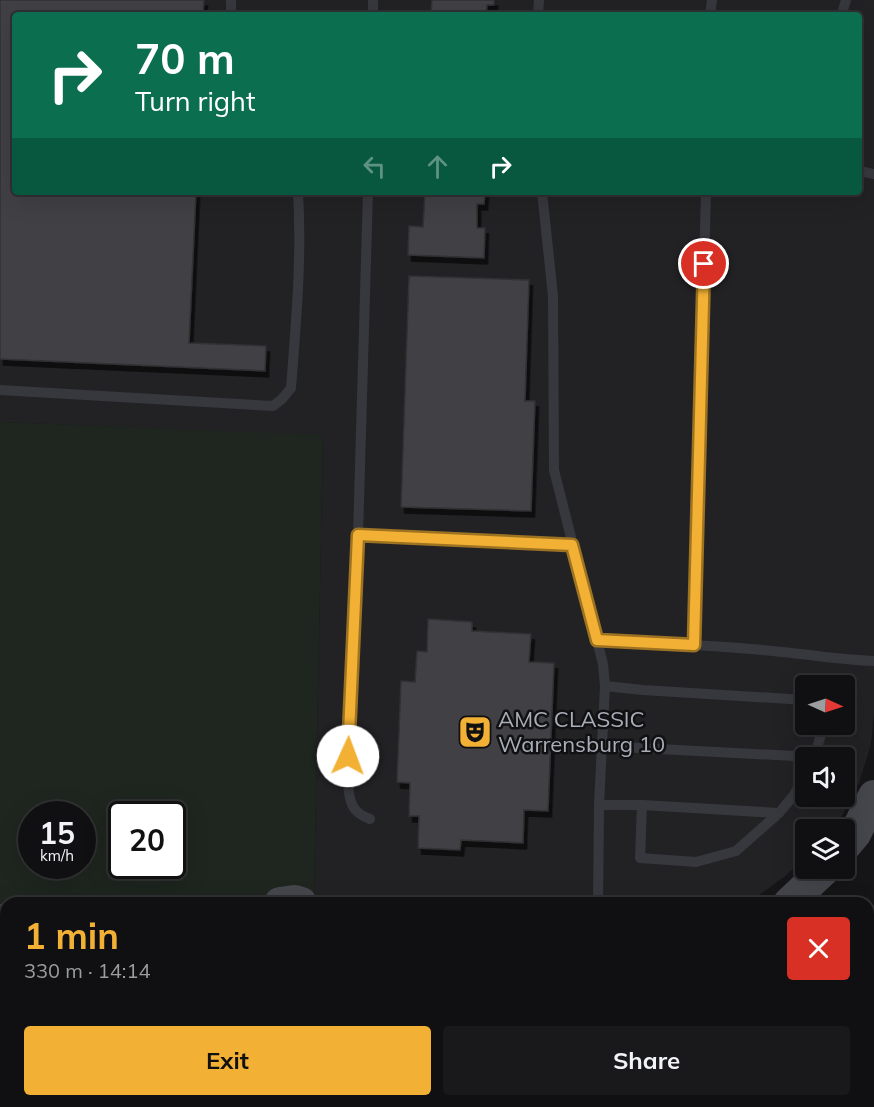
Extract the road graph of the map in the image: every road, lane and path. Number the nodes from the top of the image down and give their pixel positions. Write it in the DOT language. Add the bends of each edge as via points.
graph roads {
  1 [pos="298,195"];
  2 [pos="368,195"];
  3 [pos="542,195"];
  4 [pos="706,195"];
  5 [pos="0,390"];
  6 [pos="358,535"];
  7 [pos="572,545"];
  8 [pos="597,640"];
  9 [pos="694,645"];
  10 [pos="874,661"];
  11 [pos="605,686"];
  12 [pos="795,699"];
  13 [pos="602,746"];
  14 [pos="795,756"];
  15 [pos="795,793"];
  16 [pos="874,796"];
  17 [pos="599,805"];
  18 [pos="642,805"];
  19 [pos="779,813"];
  20 [pos="370,819"];
  21 [pos="855,834"];
  22 [pos="814,879"];
  23 [pos="598,897"];
  24 [pos="795,897"];
  1 -- 5 [label="lane" via="298,293 291,388 273,406"];
  2 -- 6 [label="lane"];
  3 -- 7 [label="lane" via="553,296 554,470"];
  4 -- 9 [label="lane"];
  6 -- 7 [label="lane"];
  6 -- 20 [label="lane" via="347,778 350,804"];
  7 -- 8 [label="lane"];
  8 -- 9 [label="lane"];
  8 -- 11 [label="lane"];
  9 -- 10 [label="lane"];
  11 -- 12 [label="lane"];
  11 -- 13 [label="lane"];
  13 -- 14 [label="lane"];
  13 -- 17 [label="lane"];
  15 -- 19 [label="lane"];
  16 -- 21 [label="street"];
  17 -- 18 [label="lane"];
  17 -- 23 [label="lane"];
  18 -- 19 [label="lane"];
  18 -- 19 [label="lane" via="640,858 696,862 736,851"];
  22 -- 24 [label="street"];
}
